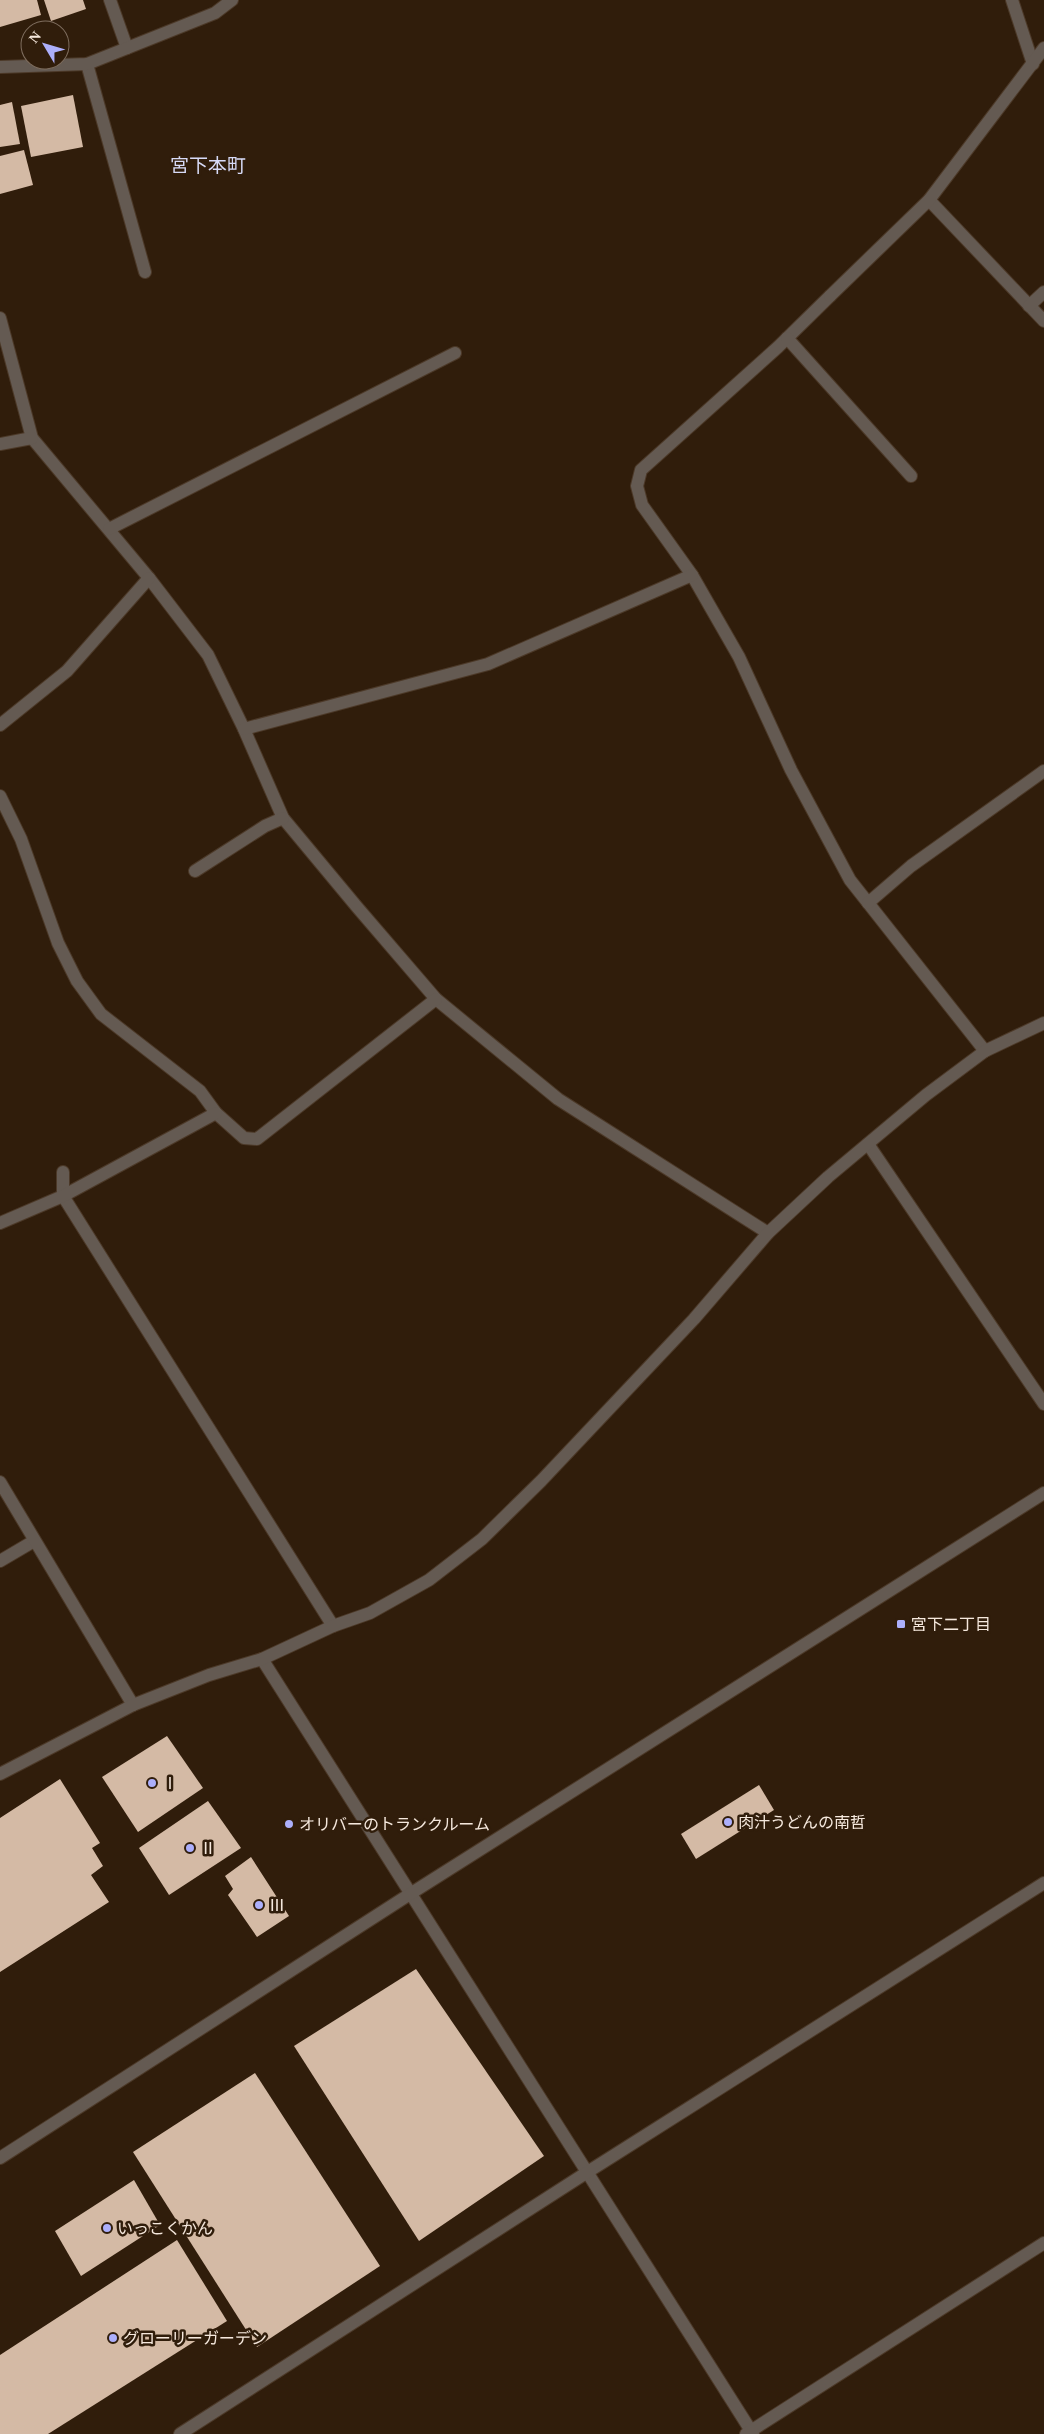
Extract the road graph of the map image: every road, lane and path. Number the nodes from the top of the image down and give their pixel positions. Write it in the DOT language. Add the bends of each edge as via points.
graph roads {
  1 [pos="110,0"];
  2 [pos="232,0"];
  3 [pos="1012,0"];
  4 [pos="128,48"];
  5 [pos="1044,48"];
  6 [pos="87,64"];
  7 [pos="1033,64"];
  8 [pos="0,67"];
  9 [pos="929,200"];
  10 [pos="145,272"];
  11 [pos="1044,292"];
  12 [pos="1029,306"];
  13 [pos="0,318"];
  14 [pos="1044,321"];
  15 [pos="787,338"];
  16 [pos="455,353"];
  17 [pos="32,438"];
  18 [pos="0,444"];
  19 [pos="911,476"];
  20 [pos="108,529"];
  21 [pos="692,575"];
  22 [pos="149,578"];
  23 [pos="0,725"];
  24 [pos="244,729"];
  25 [pos="1044,771"];
  26 [pos="0,796"];
  27 [pos="282,818"];
  28 [pos="195,871"];
  29 [pos="868,903"];
  30 [pos="436,999"];
  31 [pos="1044,1023"];
  32 [pos="985,1051"];
  33 [pos="216,1113"];
  34 [pos="868,1144"];
  35 [pos="63,1172"];
  36 [pos="63,1196"];
  37 [pos="0,1223"];
  38 [pos="768,1233"];
  39 [pos="1044,1404"];
  40 [pos="0,1482"];
  41 [pos="1044,1492"];
  42 [pos="34,1541"];
  43 [pos="0,1561"];
  44 [pos="333,1626"];
  45 [pos="262,1659"];
  46 [pos="133,1705"];
  47 [pos="0,1774"];
  48 [pos="1044,1883"];
  49 [pos="410,1894"];
  50 [pos="0,2158"];
  51 [pos="586,2173"];
  52 [pos="1044,2243"];
  53 [pos="750,2433"];
  54 [pos="180,2434"];
  1 -- 4 [label="street"];
  2 -- 4 [label="street" via="215,13"];
  3 -- 7 [label="street"];
  4 -- 6 [label="street"];
  5 -- 7 [label="street"];
  6 -- 8 [label="street"];
  6 -- 10 [label="street"];
  7 -- 9 [label="street"];
  9 -- 12 [label="street"];
  9 -- 15 [label="street"];
  11 -- 12 [label="street"];
  12 -- 14 [label="street"];
  13 -- 17 [label="street"];
  15 -- 19 [label="street"];
  15 -- 21 [label="street" via="641,470 637,486 642,505"];
  16 -- 20 [label="street"];
  17 -- 18 [label="street"];
  17 -- 20 [label="street"];
  20 -- 22 [label="street"];
  21 -- 24 [label="street" via="488,664"];
  21 -- 29 [label="street" via="739,657 800,787 850,880"];
  22 -- 23 [label="street" via="67,671"];
  22 -- 24 [label="street" via="208,655"];
  24 -- 27 [label="street"];
  25 -- 29 [label="street" via="911,866"];
  26 -- 33 [label="street" via="21,840 58,943 77,981 101,1014 200,1091"];
  27 -- 28 [label="street"];
  27 -- 30 [label="street"];
  29 -- 32 [label="street"];
  30 -- 33 [label="street" via="257,1139 244,1138"];
  30 -- 38 [label="street" via="558,1099"];
  31 -- 32 [label="street"];
  32 -- 34 [label="street"];
  33 -- 36 [label="street"];
  34 -- 38 [label="street"];
  34 -- 39 [label="street"];
  35 -- 36 [label="street"];
  36 -- 37 [label="street"];
  36 -- 44 [label="street"];
  38 -- 44 [label="street" via="694,1319 482,1539 429,1580 370,1613"];
  40 -- 42 [label="street"];
  41 -- 49 [label="street"];
  42 -- 43 [label="street"];
  42 -- 46 [label="street"];
  44 -- 45 [label="street"];
  45 -- 46 [label="street" via="209,1675"];
  45 -- 49 [label="street"];
  46 -- 47 [label="street"];
  48 -- 51 [label="street"];
  49 -- 50 [label="street"];
  49 -- 51 [label="street"];
  51 -- 53 [label="street"];
  51 -- 54 [label="street"];
  52 -- 53 [label="street"];
}
